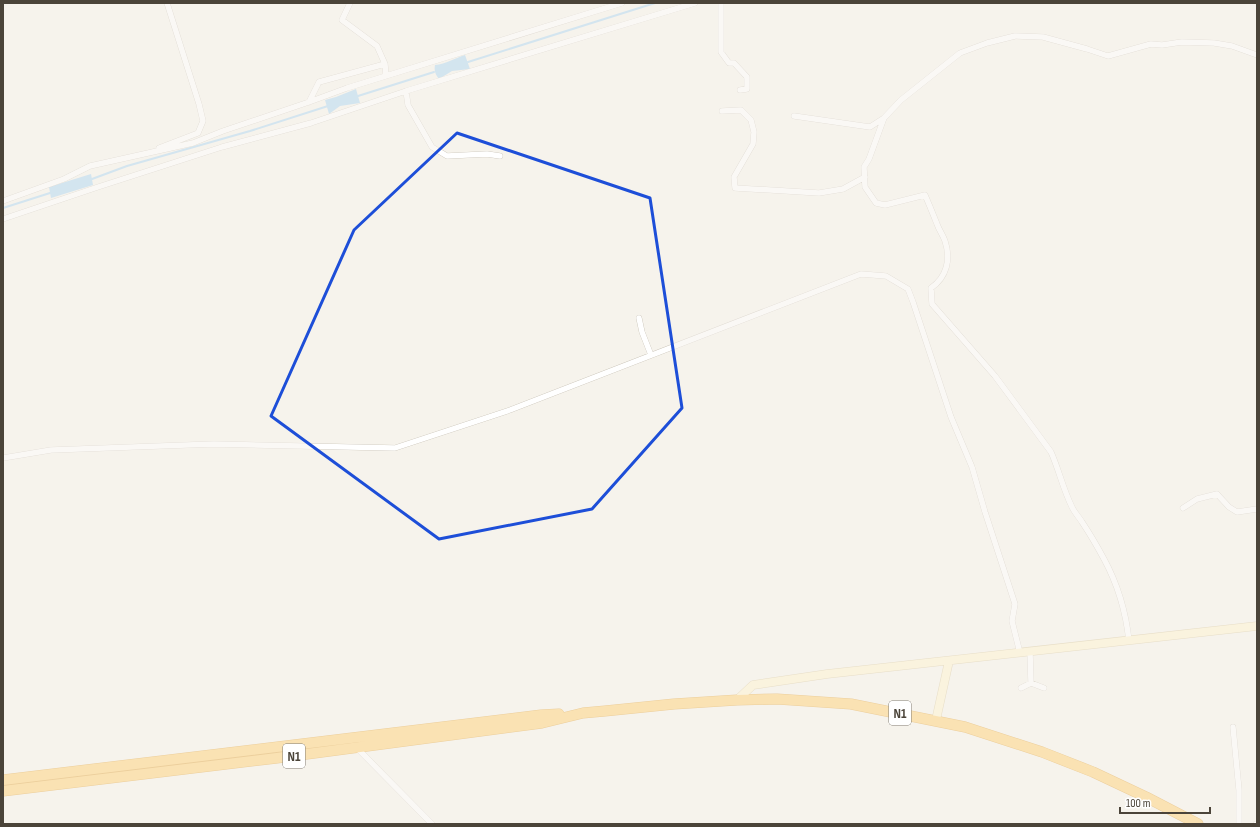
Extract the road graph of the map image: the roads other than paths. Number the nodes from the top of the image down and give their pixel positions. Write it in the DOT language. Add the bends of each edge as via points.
graph roads {
  1 [pos="167,3"];
  2 [pos="350,3"];
  3 [pos="622,3"];
  4 [pos="695,3"];
  5 [pos="721,3"];
  6 [pos="1257,55"];
  7 [pos="385,64"];
  8 [pos="386,76"];
  9 [pos="740,90"];
  10 [pos="406,91"];
  11 [pos="310,102"];
  12 [pos="722,110"];
  13 [pos="794,116"];
  14 [pos="884,118"];
  15 [pos="198,133"];
  16 [pos="204,138"];
  17 [pos="154,151"];
  18 [pos="500,156"];
  19 [pos="865,177"];
  20 [pos="3,201"];
  21 [pos="3,219"];
  22 [pos="639,318"];
  23 [pos="651,355"];
  24 [pos="3,458"];
  25 [pos="1183,508"];
  26 [pos="1257,509"];
  27 [pos="1257,626"];
  28 [pos="1129,641"];
  29 [pos="1030,652"];
  30 [pos="1020,653"];
  31 [pos="949,661"];
  32 [pos="1031,682"];
  33 [pos="1021,688"];
  34 [pos="1044,688"];
  35 [pos="737,700"];
  36 [pos="583,714"];
  37 [pos="936,720"];
  38 [pos="1233,727"];
  39 [pos="356,747"];
  40 [pos="3,780"];
  41 [pos="3,791"];
  42 [pos="432,824"];
  43 [pos="1198,824"];
  44 [pos="1240,824"];
  1 -- 15 [label="street" via="203,120"];
  2 -- 7 [label="street" via="342,20 377,46"];
  3 -- 8 [label="street"];
  4 -- 10 [label="street"];
  5 -- 9 [label="street" via="721,52 746,78 747,89"];
  6 -- 14 [label="street" via="1232,46 1182,42 1151,44 1108,56 1042,37 1015,36 960,53"];
  7 -- 8 [label="street"];
  7 -- 11 [label="street" via="319,82"];
  8 -- 11 [label="street"];
  10 -- 18 [label="street" via="408,105 432,147 447,156"];
  10 -- 21 [label="street" via="311,123 222,147"];
  11 -- 16 [label="street"];
  12 -- 19 [label="street" via="741,110 751,120 754,132 753,144 734,177 735,188 819,193 843,189"];
  13 -- 14 [label="street" via="870,127"];
  14 -- 19 [label="street" via="864,167"];
  15 -- 16 [label="street"];
  15 -- 17 [label="street"];
  16 -- 17 [label="street" via="193,143"];
  17 -- 20 [label="street" via="90,166 64,179"];
  19 -- 28 [label="street" via="866,187 876,203 885,205 925,195 945,241 948,258 946,271 931,288 932,304 995,376 1051,452 1072,508 1114,580"];
  22 -- 23 [label="street"];
  23 -- 24 [label="street" via="510,410 394,448 214,444 51,450"];
  23 -- 30 [label="street" via="862,274 886,276 908,289 951,417 972,467 1015,604 1012,621"];
  25 -- 26 [label="street" via="1197,499 1217,494 1237,512"];
  27 -- 28 [label="main road"];
  28 -- 29 [label="main road"];
  29 -- 30 [label="main road"];
  29 -- 32 [label="street"];
  30 -- 31 [label="main road"];
  31 -- 35 [label="main road" via="753,685"];
  31 -- 37 [label="main road"];
  32 -- 33 [label="street"];
  32 -- 34 [label="street"];
  35 -- 36 [label="highway, N1" via="666,704"];
  35 -- 37 [label="highway, N1" via="851,704"];
  36 -- 39 [label="highway, N1" via="542,723"];
  36 -- 40 [label="highway, N1" via="541,715"];
  37 -- 43 [label="highway, N1" via="1042,752 1093,772"];
  38 -- 44 [label="street"];
  39 -- 41 [label="highway, N1"];
  39 -- 42 [label="street"];
}
